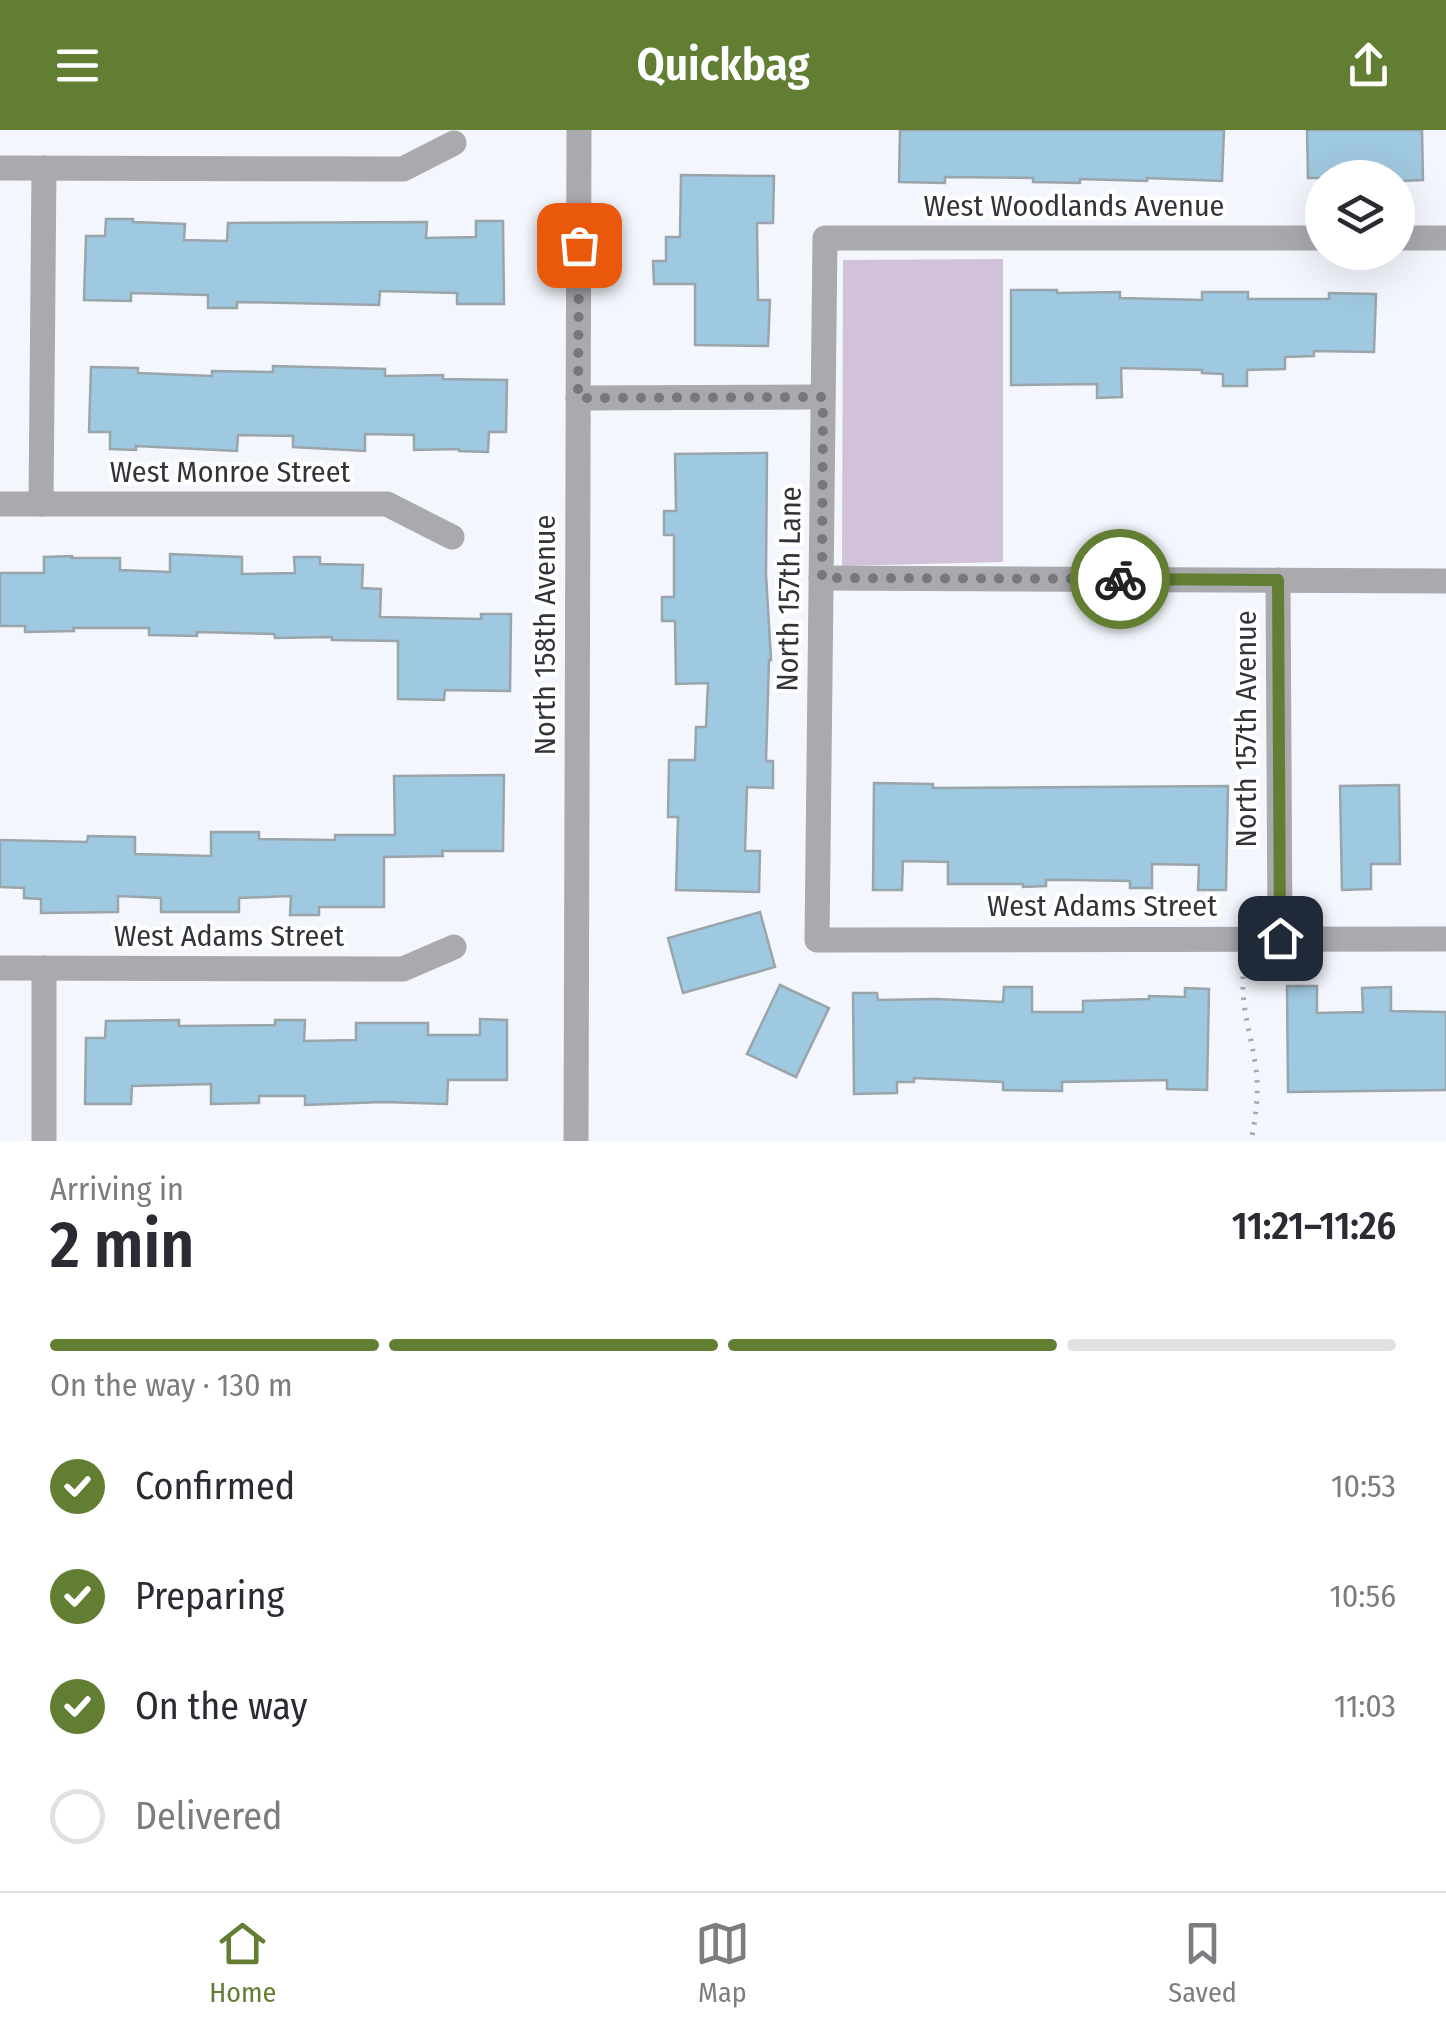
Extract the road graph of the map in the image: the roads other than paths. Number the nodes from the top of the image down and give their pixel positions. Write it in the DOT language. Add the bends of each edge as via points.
graph roads {
  1 [pos="579,130"];
  2 [pos="454,142"];
  3 [pos="0,168"];
  4 [pos="44,168"];
  5 [pos="825,238"];
  6 [pos="1305,238"];
  7 [pos="1415,238"];
  8 [pos="1446,238"];
  9 [pos="823,397"];
  10 [pos="578,398"];
  11 [pos="0,504"];
  12 [pos="42,504"];
  13 [pos="452,537"];
  14 [pos="822,578"];
  15 [pos="1278,580"];
  16 [pos="1446,581"];
  17 [pos="1280,938"];
  18 [pos="1446,939"];
  19 [pos="817,940"];
  20 [pos="454,947"];
  21 [pos="0,968"];
  22 [pos="44,968"];
  23 [pos="44,1141"];
  24 [pos="576,1141"];
  1 -- 10 [label="street, North 158th Avenue"];
  2 -- 4 [label="street" via="403,169"];
  3 -- 4 [label="street"];
  4 -- 12 [label="street"];
  5 -- 6 [label="street, West Woodlands Avenue"];
  5 -- 9 [label="street, North 157th Lane"];
  7 -- 8 [label="street"];
  9 -- 10 [label="street"];
  9 -- 14 [label="street, North 157th Lane"];
  10 -- 24 [label="street, North 158th Avenue"];
  11 -- 12 [label="street, West Monroe Street"];
  12 -- 13 [label="street, West Monroe Street" via="386,504"];
  14 -- 15 [label="street"];
  14 -- 19 [label="street, North 157th Lane"];
  15 -- 16 [label="street"];
  15 -- 17 [label="street, North 157th Avenue"];
  17 -- 18 [label="street, West Adams Street"];
  17 -- 19 [label="street, West Adams Street"];
  20 -- 22 [label="street, West Adams Street" via="403,969"];
  21 -- 22 [label="street, West Adams Street"];
  22 -- 23 [label="street"];
}
